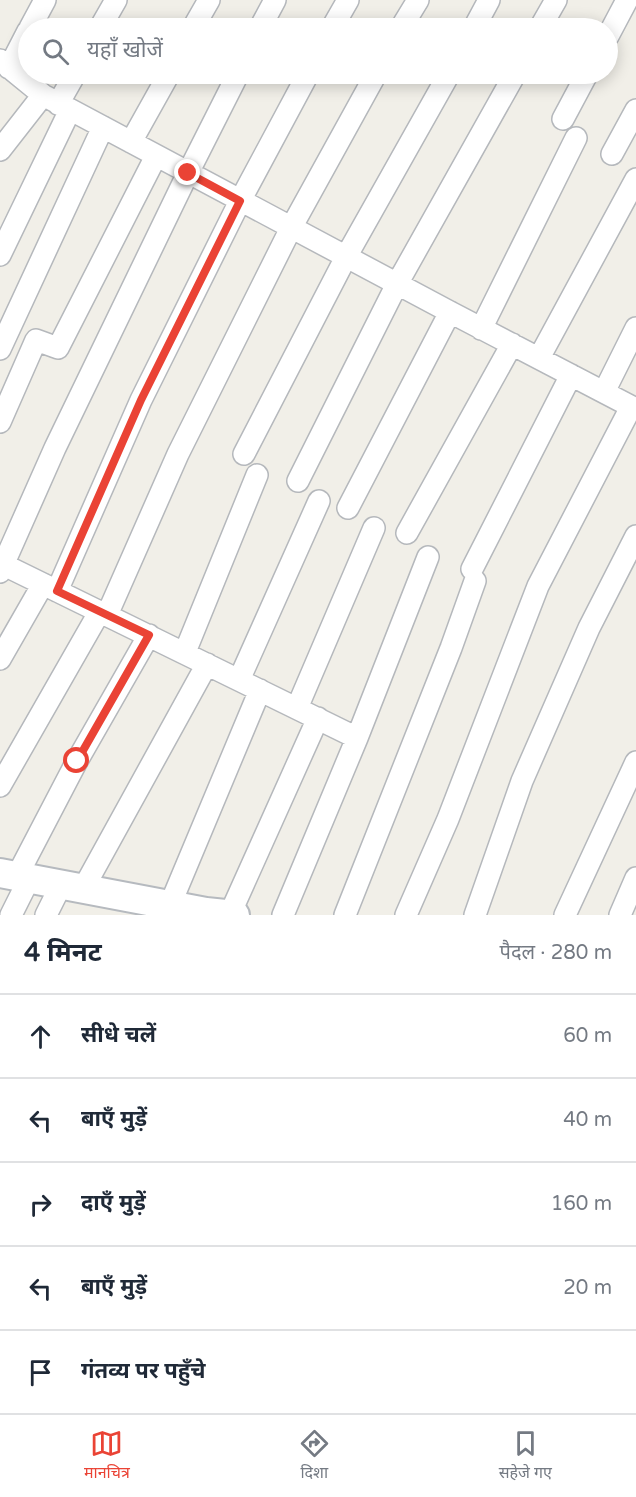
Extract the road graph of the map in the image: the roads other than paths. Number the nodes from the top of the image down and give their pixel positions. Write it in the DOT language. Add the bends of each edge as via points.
graph roads {
  1 [pos="45,0"];
  2 [pos="116,0"];
  3 [pos="209,0"];
  4 [pos="275,0"];
  5 [pos="348,0"];
  6 [pos="418,0"];
  7 [pos="489,0"];
  8 [pos="556,0"];
  9 [pos="627,0"];
  10 [pos="35,18"];
  11 [pos="106,18"];
  12 [pos="199,18"];
  13 [pos="265,18"];
  14 [pos="338,18"];
  15 [pos="407,18"];
  16 [pos="479,18"];
  17 [pos="546,18"];
  18 [pos="618,18"];
  19 [pos="18,45"];
  20 [pos="4,64"];
  21 [pos="18,74"];
  22 [pos="31,84"];
  23 [pos="69,84"];
  24 [pos="163,84"];
  25 [pos="233,84"];
  26 [pos="303,84"];
  27 [pos="370,84"];
  28 [pos="442,84"];
  29 [pos="509,84"];
  30 [pos="582,84"];
  31 [pos="57,103"];
  32 [pos="636,110"];
  33 [pos="563,119"];
  34 [pos="103,127"];
  35 [pos="576,138"];
  36 [pos="131,142"];
  37 [pos="0,150"];
  38 [pos="612,154"];
  39 [pos="156,156"];
  40 [pos="188,173"];
  41 [pos="636,179"];
  42 [pos="240,201"];
  43 [pos="291,228"];
  44 [pos="0,255"];
  45 [pos="346,257"];
  46 [pos="397,284"];
  47 [pos="450,312"];
  48 [pos="636,328"];
  49 [pos="481,329"];
  50 [pos="512,344"];
  51 [pos="0,349"];
  52 [pos="539,358"];
  53 [pos="571,375"];
  54 [pos="604,392"];
  55 [pos="634,408"];
  56 [pos="0,422"];
  57 [pos="244,454"];
  58 [pos="257,475"];
  59 [pos="298,481"];
  60 [pos="320,501"];
  61 [pos="348,508"];
  62 [pos="374,528"];
  63 [pos="407,533"];
  64 [pos="636,536"];
  65 [pos="428,557"];
  66 [pos="1,567"];
  67 [pos="50,587"];
  68 [pos="103,613"];
  69 [pos="149,635"];
  70 [pos="185,652"];
  71 [pos="0,659"];
  72 [pos="207,664"];
  73 [pos="239,680"];
  74 [pos="260,690"];
  75 [pos="297,708"];
  76 [pos="318,718"];
  77 [pos="357,738"];
  78 [pos="636,762"];
  79 [pos="0,786"];
  80 [pos="15,876"];
  81 [pos="636,878"];
  82 [pos="72,887"];
  83 [pos="170,905"];
  84 [pos="230,914"];
  85 [pos="11,915"];
  86 [pos="46,915"];
  87 [pos="235,915"];
  88 [pos="283,915"];
  89 [pos="345,915"];
  90 [pos="406,915"];
  91 [pos="475,915"];
  92 [pos="565,915"];
  93 [pos="621,915"];
  1 -- 10 [label="street"];
  2 -- 11 [label="street"];
  3 -- 12 [label="street"];
  4 -- 13 [label="street"];
  5 -- 14 [label="street"];
  6 -- 15 [label="street"];
  7 -- 16 [label="street"];
  8 -- 17 [label="street"];
  9 -- 18 [label="street"];
  19 -- 20 [label="street"];
  20 -- 21 [label="street"];
  22 -- 31 [label="street"];
  23 -- 31 [label="street"];
  24 -- 36 [label="street"];
  25 -- 40 [label="street"];
  26 -- 42 [label="street"];
  27 -- 43 [label="street"];
  28 -- 45 [label="street"];
  29 -- 46 [label="street"];
  30 -- 33 [label="street"];
  31 -- 34 [label="street"];
  31 -- 37 [label="street"];
  31 -- 44 [label="street"];
  32 -- 38 [label="street"];
  34 -- 36 [label="street"];
  34 -- 51 [label="street"];
  35 -- 49 [label="street"];
  36 -- 39 [label="street"];
  39 -- 40 [label="street"];
  39 -- 56 [label="street" via="58,348 36,340"];
  40 -- 42 [label="street"];
  40 -- 66 [label="street"];
  41 -- 52 [label="street"];
  42 -- 43 [label="street"];
  42 -- 67 [label="street"];
  43 -- 45 [label="street"];
  43 -- 68 [label="street"];
  45 -- 46 [label="street"];
  45 -- 57 [label="street"];
  46 -- 47 [label="street"];
  46 -- 59 [label="street"];
  47 -- 49 [label="street"];
  47 -- 61 [label="street"];
  48 -- 54 [label="street"];
  49 -- 50 [label="street"];
  50 -- 52 [label="street"];
  50 -- 63 [label="street"];
  52 -- 53 [label="street"];
  53 -- 54 [label="street"];
  53 -- 89 [label="street" via="474,575 451,648"];
  54 -- 55 [label="street"];
  55 -- 90 [label="street" via="538,586 448,819"];
  58 -- 70 [label="street"];
  60 -- 73 [label="street"];
  62 -- 75 [label="street"];
  64 -- 91 [label="street" via="589,628 527,770"];
  65 -- 77 [label="street"];
  66 -- 67 [label="street"];
  67 -- 68 [label="street"];
  67 -- 71 [label="street"];
  68 -- 69 [label="street"];
  68 -- 79 [label="street"];
  69 -- 70 [label="street"];
  69 -- 80 [label="street"];
  70 -- 72 [label="street"];
  72 -- 73 [label="street"];
  72 -- 82 [label="street"];
  73 -- 74 [label="street"];
  74 -- 75 [label="street"];
  74 -- 83 [label="street"];
  75 -- 76 [label="street"];
  76 -- 77 [label="street"];
  76 -- 84 [label="street"];
  77 -- 88 [label="street"];
  78 -- 92 [label="street"];
  80 -- 82 [label="main road"];
  80 -- 85 [label="street"];
  81 -- 93 [label="street"];
  82 -- 83 [label="main road"];
  82 -- 86 [label="street"];
  83 -- 84 [label="main road"];
  84 -- 87 [label="main road"];
}
